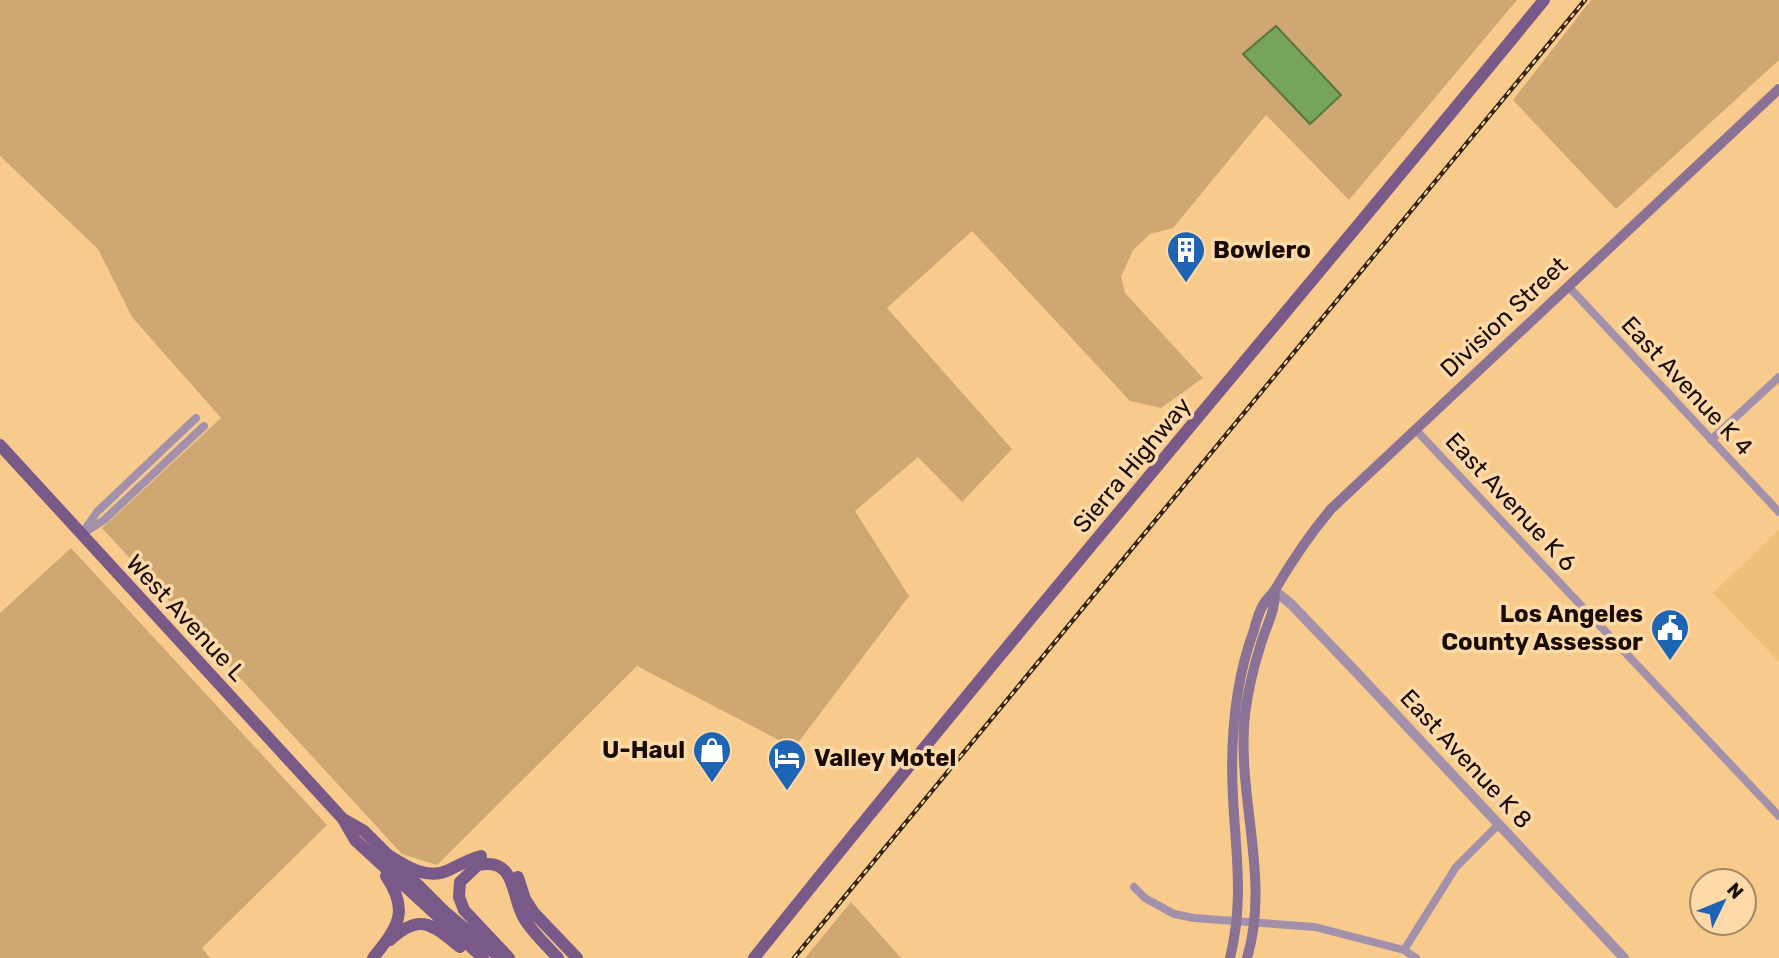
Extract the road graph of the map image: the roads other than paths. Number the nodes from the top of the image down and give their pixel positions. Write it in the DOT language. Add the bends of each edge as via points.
graph roads {
  1 [pos="1544,0"];
  2 [pos="1779,89"];
  3 [pos="1568,286"];
  4 [pos="1779,377"];
  5 [pos="196,418"];
  6 [pos="204,426"];
  7 [pos="1415,429"];
  8 [pos="1711,440"];
  9 [pos="0,445"];
  10 [pos="1779,512"];
  11 [pos="81,535"];
  12 [pos="1275,591"];
  13 [pos="1779,816"];
  14 [pos="342,819"];
  15 [pos="1500,824"];
  16 [pos="369,853"];
  17 [pos="385,853"];
  18 [pos="1134,887"];
  19 [pos="1237,921"];
  20 [pos="1253,922"];
  21 [pos="1404,950"];
  22 [pos="375,955"];
  23 [pos="473,958"];
  24 [pos="483,958"];
  25 [pos="500,958"];
  26 [pos="509,958"];
  27 [pos="558,958"];
  28 [pos="577,958"];
  29 [pos="754,958"];
  30 [pos="1230,958"];
  31 [pos="1247,958"];
  32 [pos="1416,958"];
  33 [pos="1624,958"];
  1 -- 29 [label="main road, Sierra Highway"];
  2 -- 3 [label="main road, Division Street"];
  3 -- 7 [label="main road, Division Street"];
  3 -- 8 [label="street, East Avenue K 4"];
  4 -- 8 [label="street"];
  5 -- 11 [label="street" via="97,512"];
  6 -- 11 [label="street" via="104,520"];
  7 -- 12 [label="main road, Division Street" via="1331,509 1291,561"];
  7 -- 13 [label="street, East Avenue K 6"];
  8 -- 10 [label="street, East Avenue K 4"];
  9 -- 11 [label="main road, West Avenue L"];
  11 -- 14 [label="main road, West Avenue L"];
  12 -- 15 [label="street, East Avenue K 8"];
  12 -- 19 [label="main road" via="1263,604 1247,648 1234,717 1231,757 1239,862"];
  12 -- 20 [label="main road" via="1275,609 1254,666 1245,718"];
  14 -- 16 [label="main road, West Avenue L"];
  14 -- 17 [label="main road, West Avenue L" via="364,831"];
  15 -- 21 [label="street" via="1457,867"];
  15 -- 33 [label="street, East Avenue K 8"];
  16 -- 22 [label="main road" via="400,906 399,917"];
  16 -- 24 [label="main road, West Avenue L"];
  17 -- 25 [label="main road, West Avenue L"];
  17 -- 28 [label="main road" via="434,874 477,857 505,861 534,913"];
  18 -- 19 [label="street" via="1174,914"];
  19 -- 20 [label="street"];
  19 -- 30 [label="main road"];
  20 -- 21 [label="street" via="1315,927"];
  20 -- 31 [label="main road"];
  21 -- 32 [label="street"];
  22 -- 23 [label="main road" via="400,931 420,922 431,925"];
  26 -- 27 [label="main road" via="460,902 460,882 478,864 498,866 508,873 526,922"];
}
